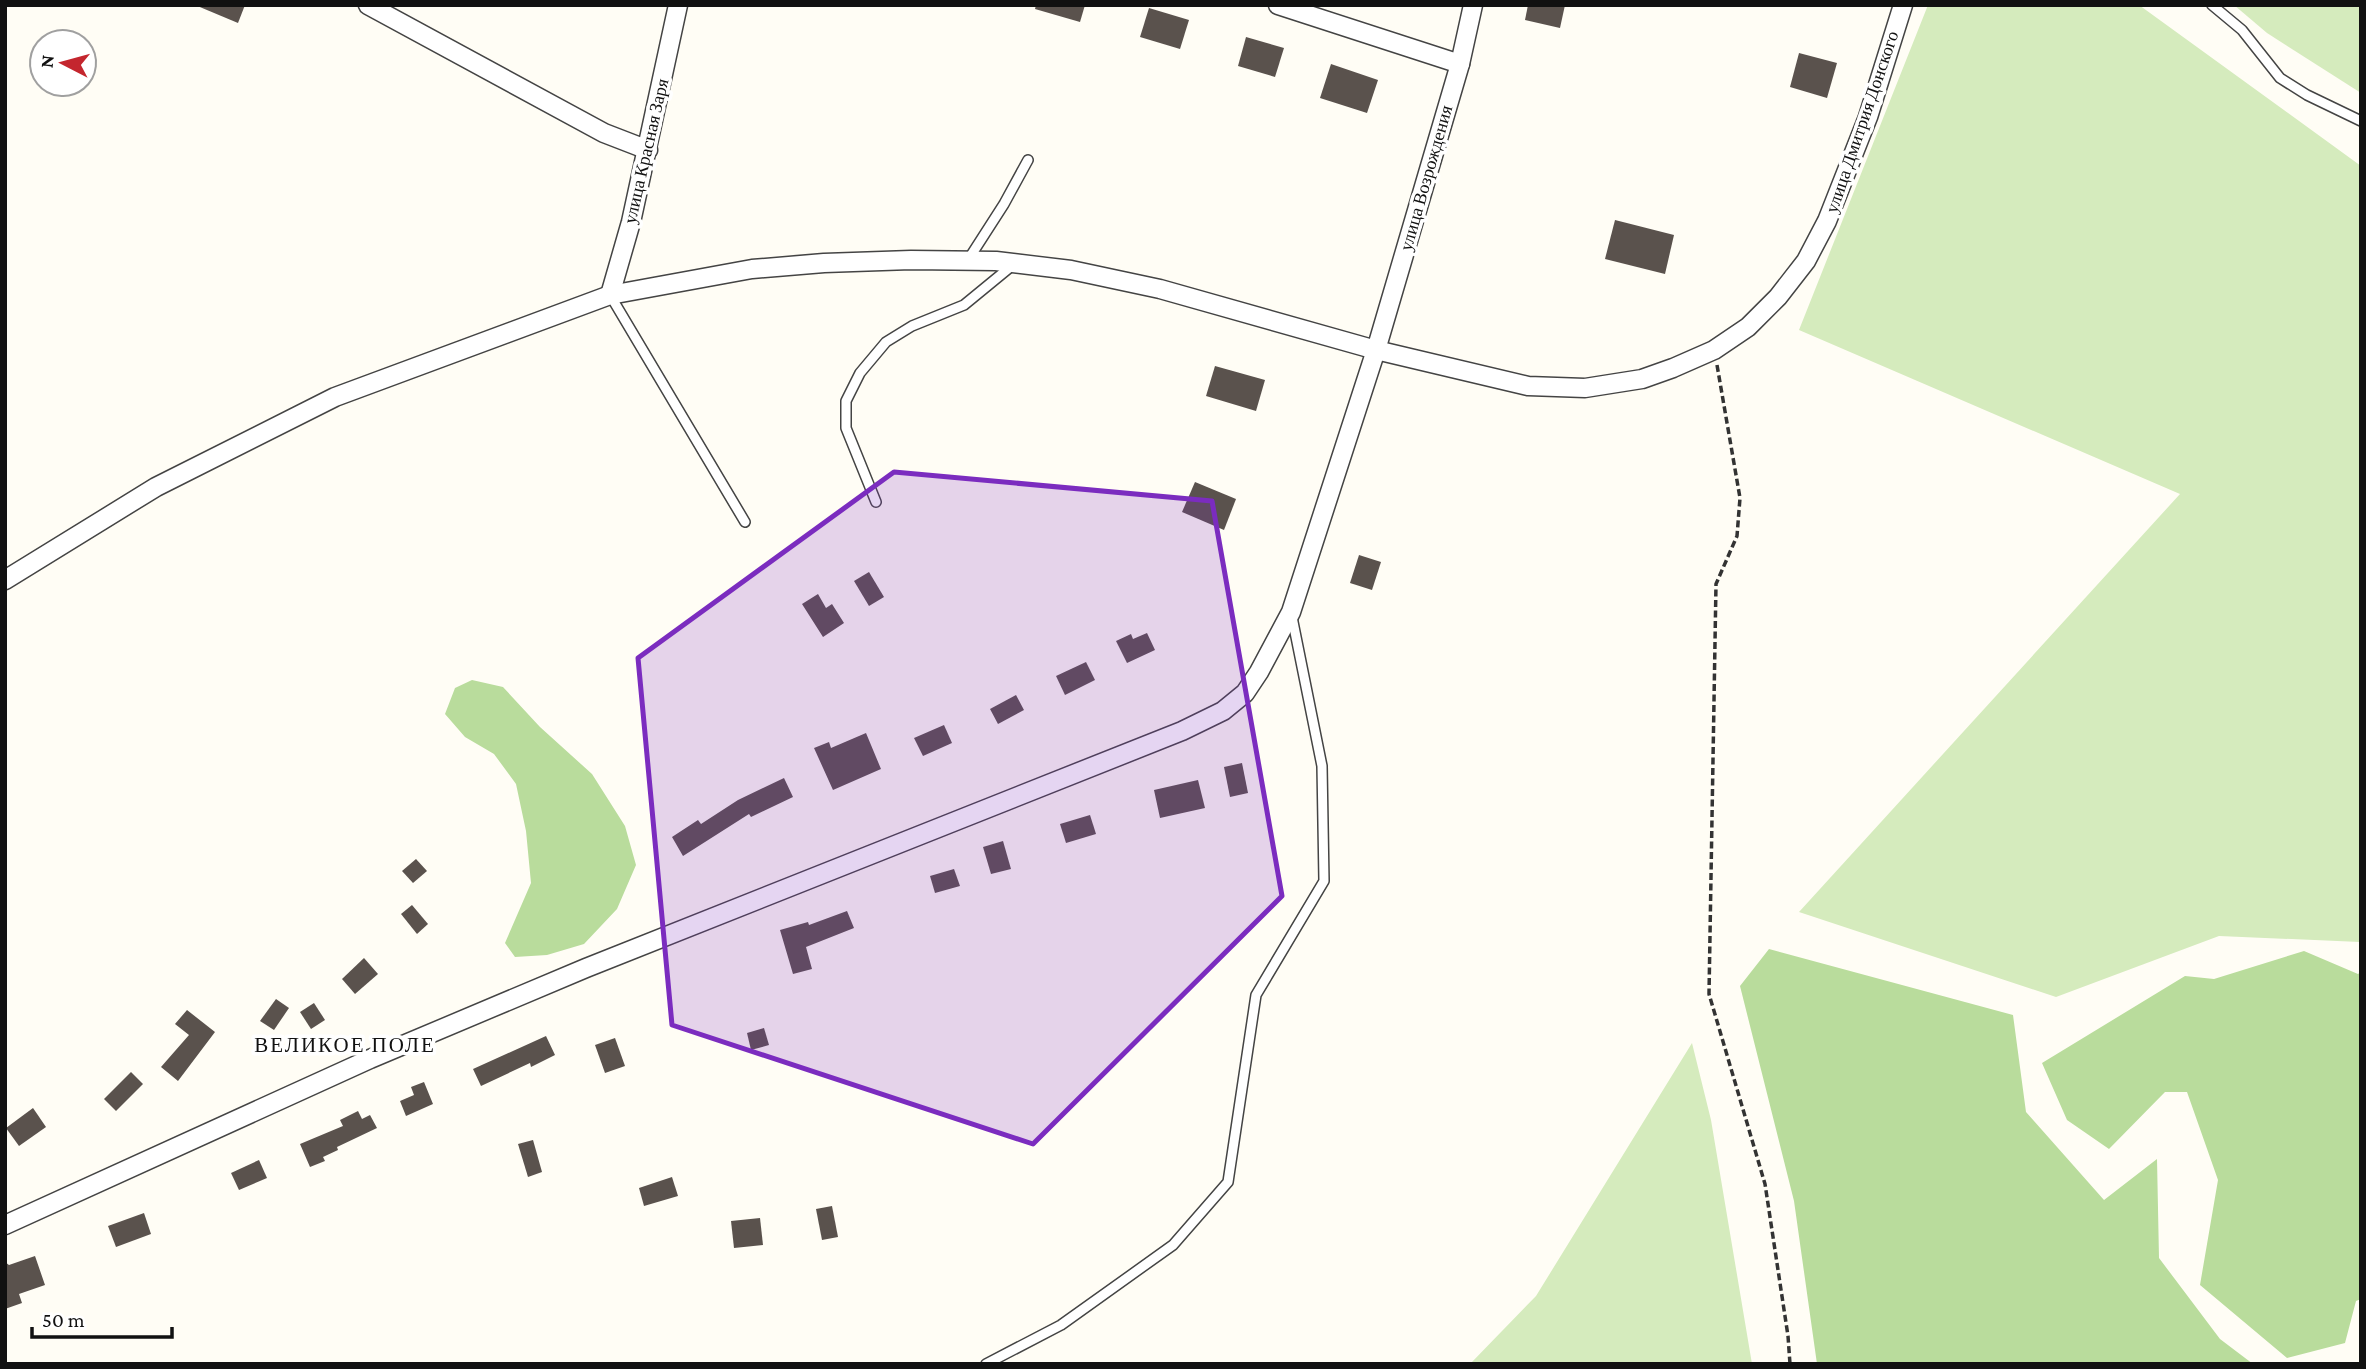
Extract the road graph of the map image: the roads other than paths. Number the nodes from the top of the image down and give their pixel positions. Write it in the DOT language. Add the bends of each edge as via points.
graph roads {
  1 [pos="368,5"];
  2 [pos="678,5"];
  3 [pos="1278,5"];
  4 [pos="1473,5"];
  5 [pos="1903,5"];
  6 [pos="2213,5"];
  7 [pos="1460,64"];
  8 [pos="2361,121"];
  9 [pos="648,150"];
  10 [pos="1028,160"];
  11 [pos="968,261"];
  12 [pos="1014,264"];
  13 [pos="610,295"];
  14 [pos="1376,350"];
  15 [pos="876,502"];
  16 [pos="745,522"];
  17 [pos="5,580"];
  18 [pos="1291,612"];
  19 [pos="5,1225"];
  20 [pos="986,1364"];
  1 -- 9 [label="street" via="604,132"];
  2 -- 9 [label="street, улица Красная Заря"];
  3 -- 7 [label="street"];
  4 -- 7 [label="street, улица Возрождения"];
  5 -- 14 [label="street, улица Дмитрия Донского" via="1868,117 1806,261 1748,327 1714,350 1642,379 1585,388 1528,386"];
  6 -- 8 [label="lane" via="2242,30 2280,78"];
  7 -- 14 [label="street, улица Возрождения"];
  9 -- 13 [label="street, улица Красная Заря"];
  10 -- 11 [label="lane"];
  11 -- 12 [label="street, улица Дмитрия Донского"];
  11 -- 13 [label="street, улица Дмитрия Донского" via="752,269"];
  12 -- 14 [label="street, улица Дмитрия Донского" via="1160,289"];
  12 -- 15 [label="lane" via="964,305 886,342 860,373 846,401 846,428"];
  13 -- 16 [label="lane"];
  13 -- 17 [label="street, улица Дмитрия Донского" via="335,397 156,487"];
  14 -- 18 [label="street, улица Возрождения"];
  18 -- 19 [label="street, улица Возрождения" via="1245,693 1223,711 1182,731 586,968 370,1059"];
  18 -- 20 [label="lane" via="1322,766 1324,881 1256,995 1228,1182 1173,1245 1061,1325"];
}
